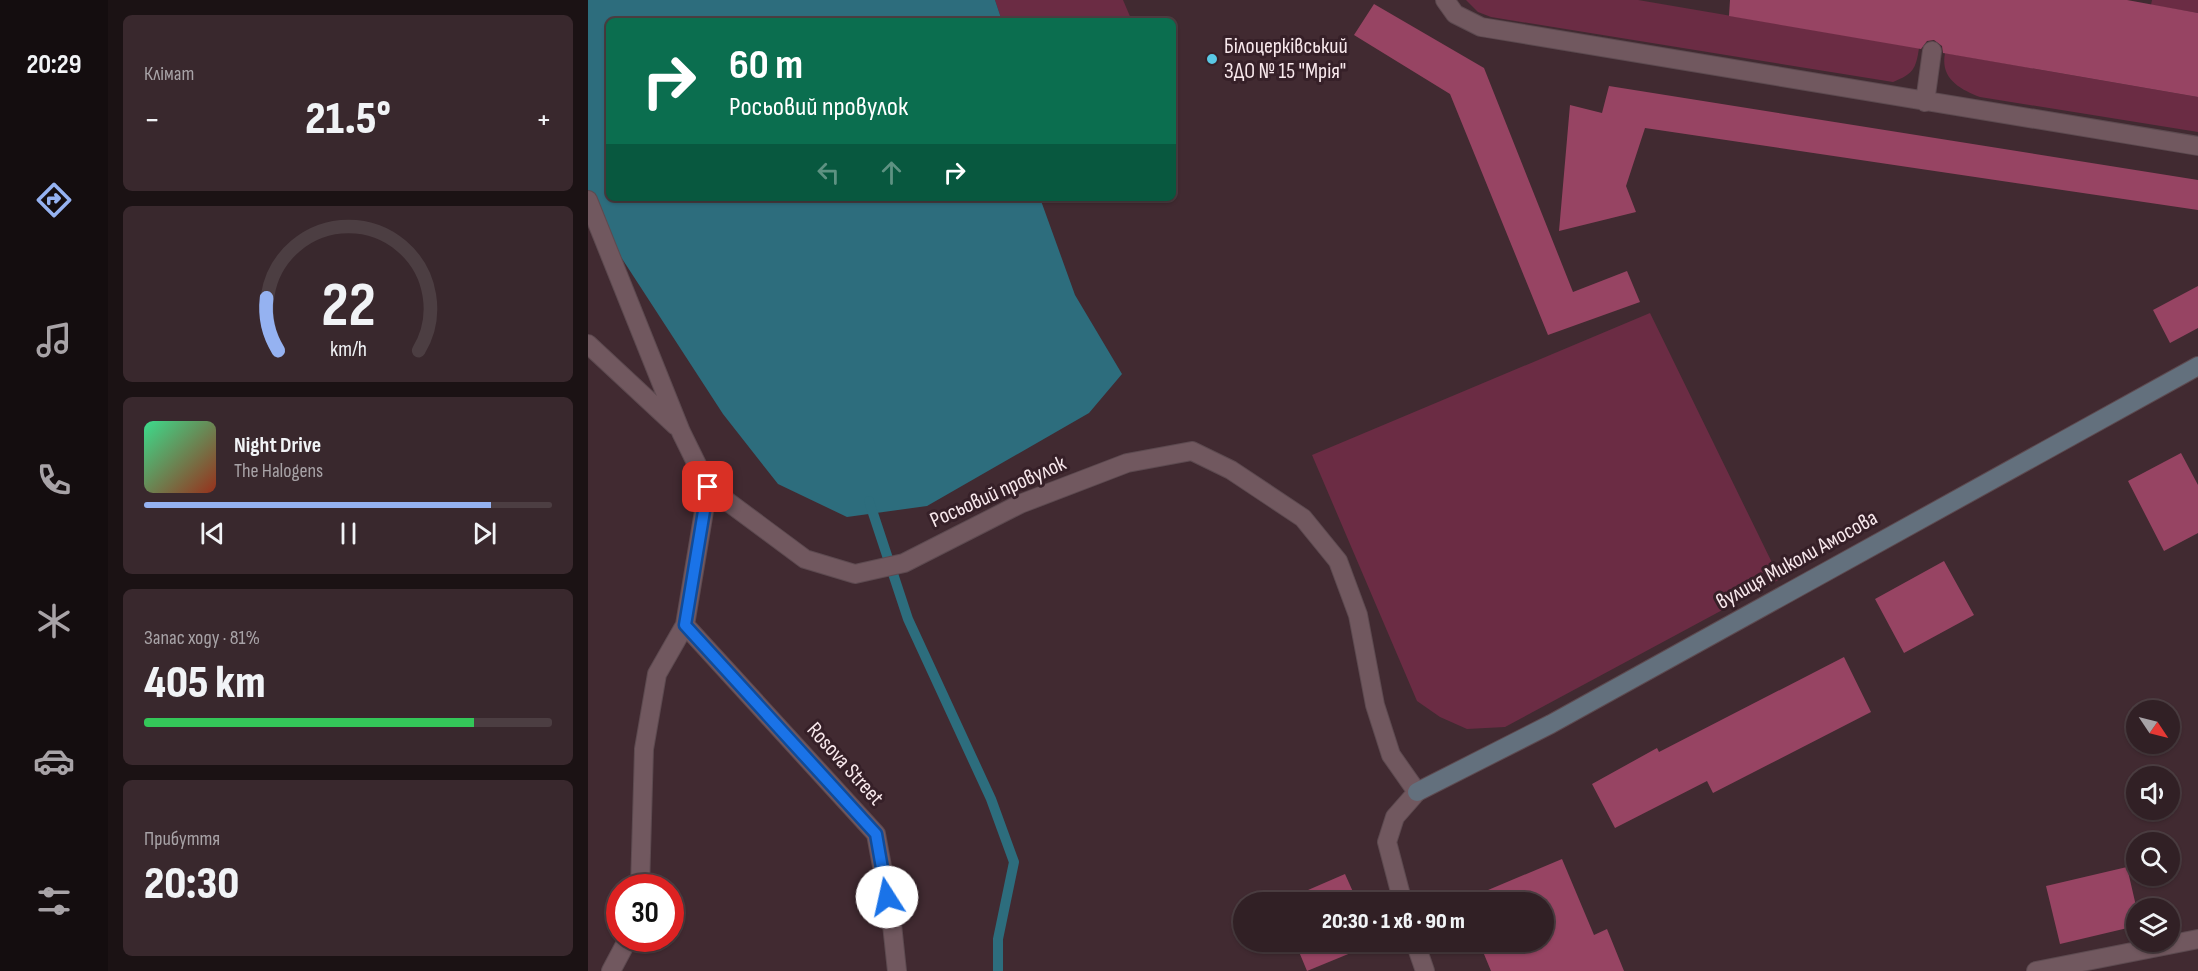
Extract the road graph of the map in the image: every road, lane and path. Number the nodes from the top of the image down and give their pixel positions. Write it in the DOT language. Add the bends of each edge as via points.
graph roads {
  1 [pos="1445,0"];
  2 [pos="1932,51"];
  3 [pos="1925,102"];
  4 [pos="2198,146"];
  5 [pos="588,200"];
  6 [pos="588,344"];
  7 [pos="2198,366"];
  8 [pos="681,432"];
  9 [pos="708,487"];
  10 [pos="685,625"];
  11 [pos="1417,792"];
  12 [pos="640,874"];
  13 [pos="1400,892"];
  14 [pos="2198,939"];
  15 [pos="621,952"];
  16 [pos="1418,952"];
  17 [pos="611,971"];
  18 [pos="897,971"];
  19 [pos="1425,971"];
  20 [pos="2036,971"];
  1 -- 3 [label="street" via="1455,14 1480,27"];
  2 -- 3 [label="street"];
  3 -- 4 [label="street"];
  5 -- 8 [label="street"];
  6 -- 8 [label="street"];
  7 -- 11 [label="street, вулиця Миколи Амосова" via="1562,718"];
  8 -- 9 [label="street"];
  9 -- 10 [label="street"];
  9 -- 11 [label="street, Росьовий провулок" via="805,559 855,574 904,563 1031,500 1127,463 1192,451 1231,470 1303,518 1338,561 1358,615 1375,705 1391,755"];
  10 -- 12 [label="street" via="657,674 644,749"];
  10 -- 18 [label="street, Rosova Street" via="876,834"];
  11 -- 13 [label="street" via="1395,817 1387,842"];
  14 -- 20 [label="street"];
  15 -- 17 [label="street"];
  16 -- 19 [label="street"];
}
